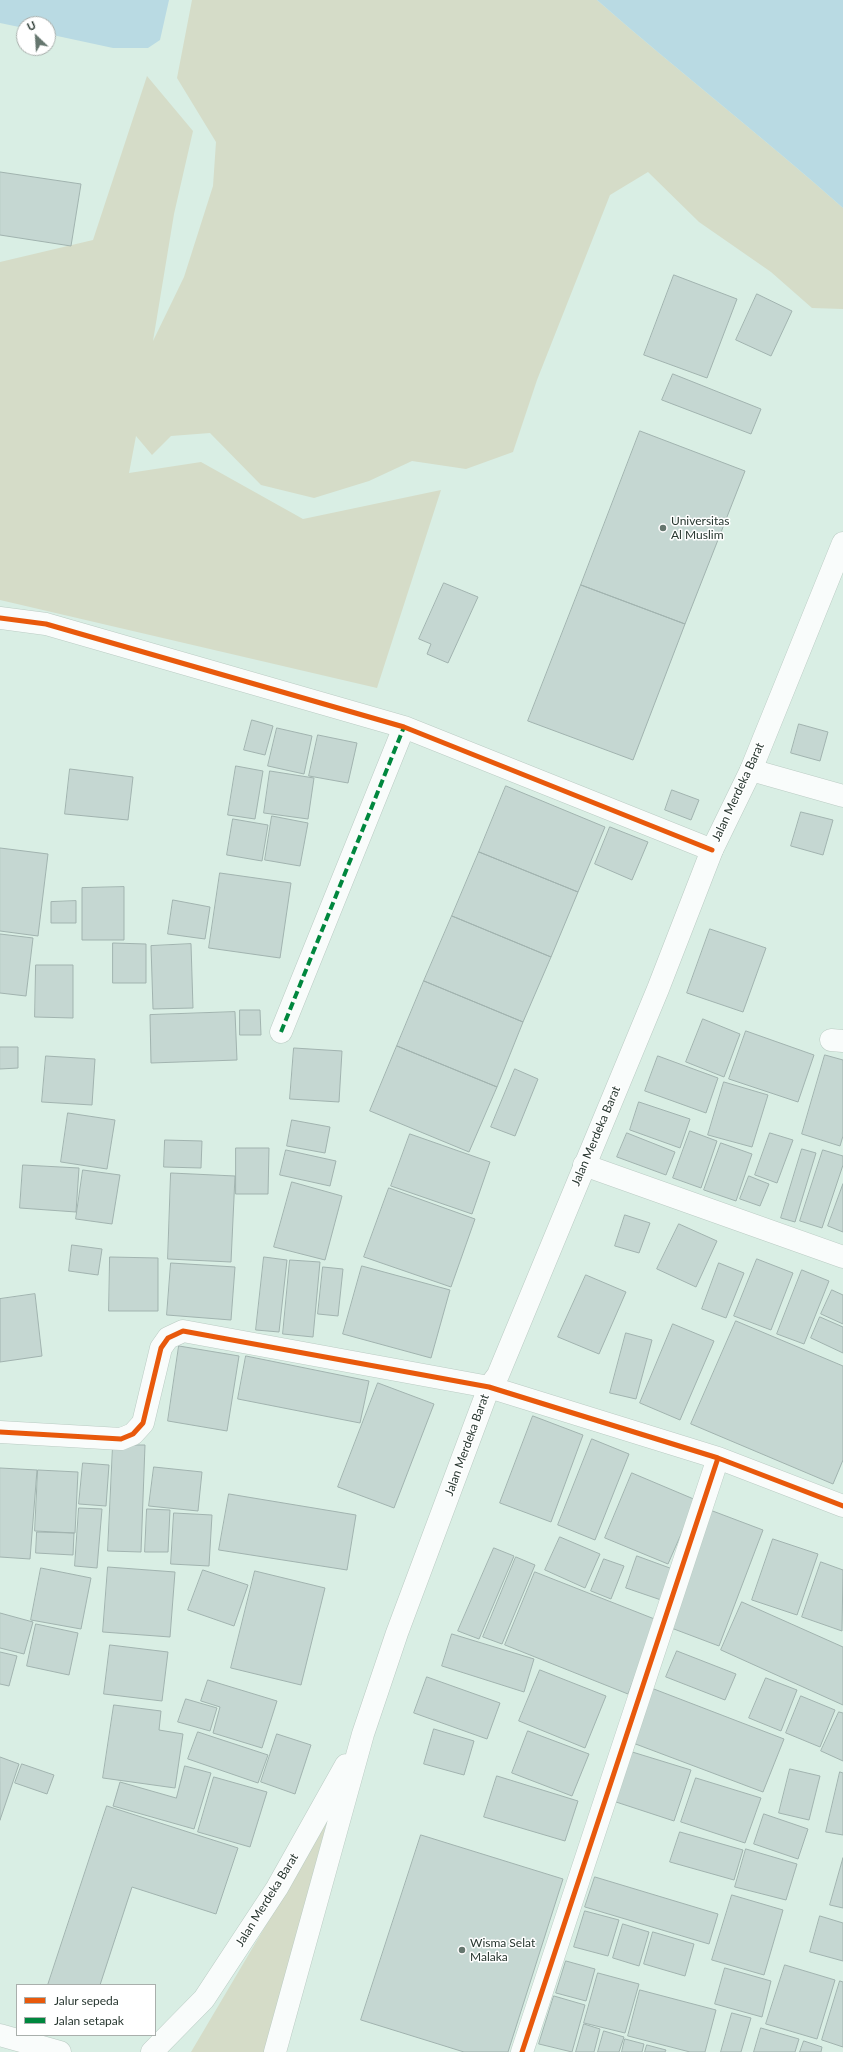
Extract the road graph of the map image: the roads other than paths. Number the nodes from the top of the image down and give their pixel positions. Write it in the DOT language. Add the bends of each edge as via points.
graph roads {
  1 [pos="843,543"];
  2 [pos="0,618"];
  3 [pos="404,727"];
  4 [pos="751,770"];
  5 [pos="843,796"];
  6 [pos="712,850"];
  7 [pos="281,1032"];
  8 [pos="584,1165"];
  9 [pos="843,1257"];
  10 [pos="488,1387"];
  11 [pos="0,1432"];
  12 [pos="718,1458"];
  13 [pos="843,1506"];
  14 [pos="363,1734"];
  15 [pos="0,2035"];
  16 [pos="60,2052"];
  17 [pos="152,2052"];
  18 [pos="275,2052"];
  19 [pos="522,2052"];
  1 -- 4 [label="main road, Jalan Merdeka Barat"];
  2 -- 3 [label="main road" via="46,624"];
  3 -- 6 [label="main road"];
  3 -- 7 [label="main road"];
  4 -- 5 [label="main road"];
  4 -- 6 [label="main road, Jalan Merdeka Barat"];
  6 -- 8 [label="main road, Jalan Merdeka Barat" via="658,989"];
  8 -- 9 [label="main road"];
  8 -- 10 [label="main road, Jalan Merdeka Barat" via="498,1375"];
  10 -- 11 [label="main road" via="183,1331 168,1338 161,1348 143,1423 134,1434 122,1438"];
  10 -- 12 [label="main road"];
  10 -- 14 [label="main road, Jalan Merdeka Barat" via="397,1633"];
  12 -- 13 [label="main road"];
  12 -- 19 [label="main road"];
  14 -- 17 [label="main road, Jalan Merdeka Barat" via="277,1888 204,1999"];
  14 -- 18 [label="main road, Jalan Merdeka Barat"];
  15 -- 16 [label="main road"];
}
